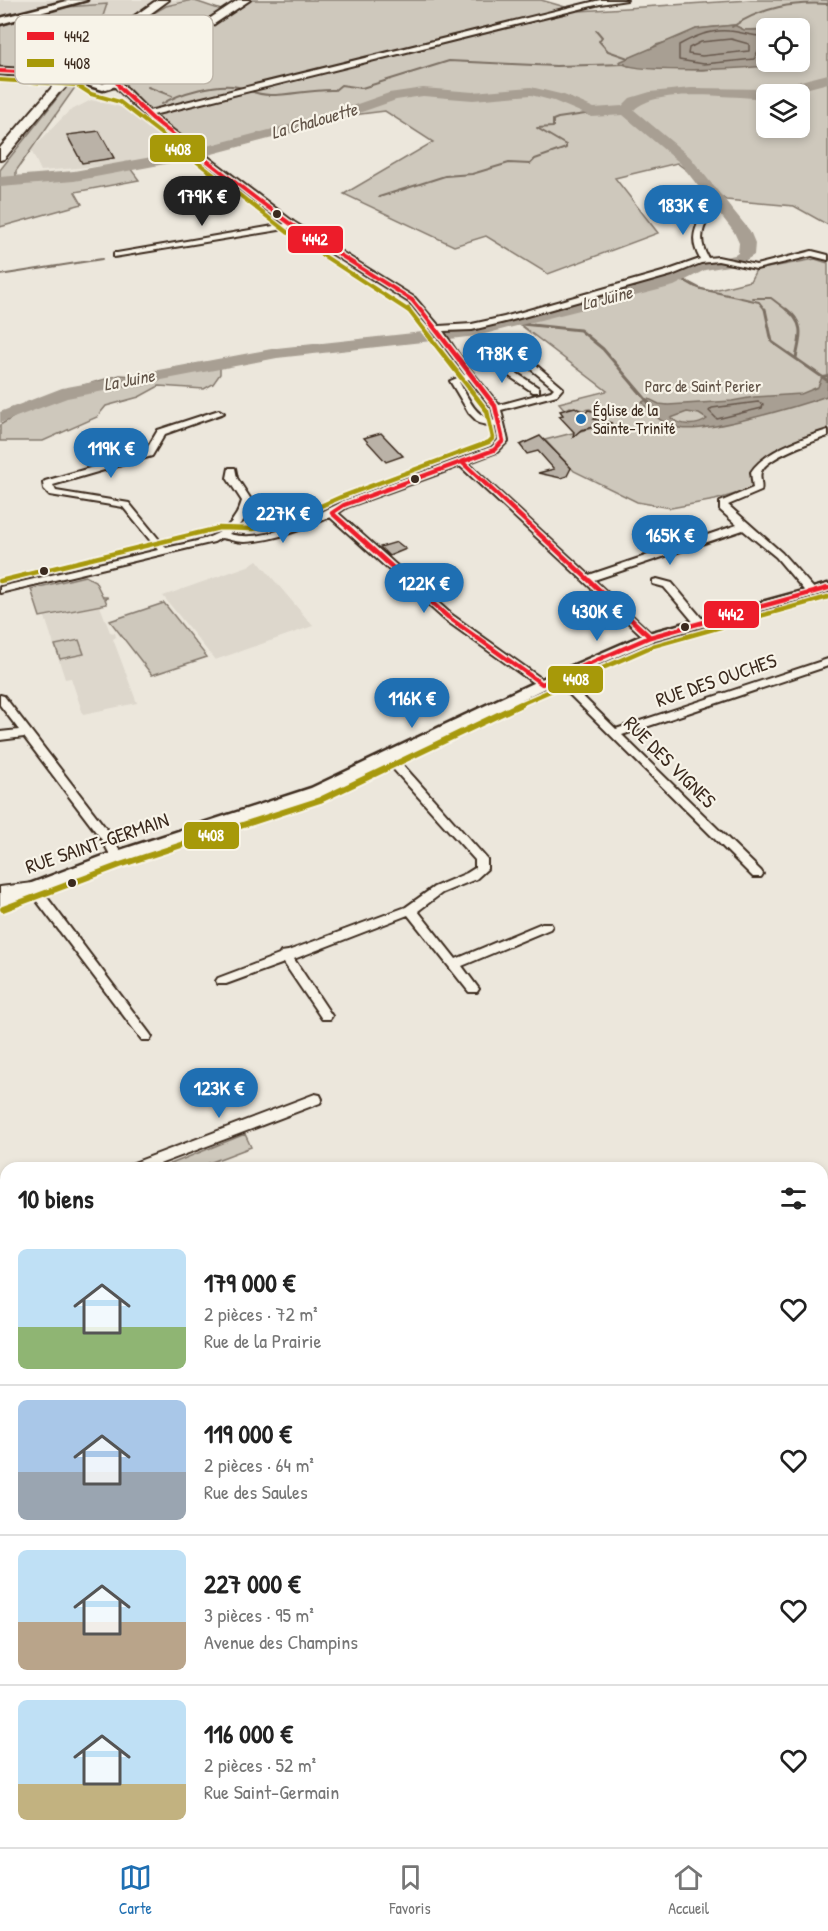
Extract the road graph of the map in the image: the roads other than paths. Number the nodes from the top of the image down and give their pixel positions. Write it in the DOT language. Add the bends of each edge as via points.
graph roads {
  1 [pos="82,0"];
  2 [pos="154,0"];
  3 [pos="164,0"];
  4 [pos="220,0"];
  5 [pos="245,0"];
  6 [pos="624,0"];
  7 [pos="129,10"];
  8 [pos="23,15"];
  9 [pos="124,15"];
  10 [pos="130,15"];
  11 [pos="142,15"];
  12 [pos="15,17"];
  13 [pos="220,17"];
  14 [pos="0,21"];
  15 [pos="213,21"];
  16 [pos="0,71"];
  17 [pos="15,72"];
  18 [pos="58,84"];
  19 [pos="91,84"];
  20 [pos="107,84"];
  21 [pos="118,84"];
  22 [pos="54,86"];
  23 [pos="103,87"];
  24 [pos="125,94"];
  25 [pos="147,114"];
  26 [pos="0,144"];
  27 [pos="0,156"];
  28 [pos="692,198"];
  29 [pos="292,225"];
  30 [pos="117,255"];
  31 [pos="828,258"];
  32 [pos="705,260"];
  33 [pos="440,333"];
  34 [pos="483,355"];
  35 [pos="459,361"];
  36 [pos="471,376"];
  37 [pos="537,390"];
  38 [pos="496,409"];
  39 [pos="219,413"];
  40 [pos="501,425"];
  41 [pos="828,433"];
  42 [pos="462,462"];
  43 [pos="232,470"];
  44 [pos="332,513"];
  45 [pos="744,526"];
  46 [pos="226,536"];
  47 [pos="164,550"];
  48 [pos="587,579"];
  49 [pos="657,582"];
  50 [pos="828,588"];
  51 [pos="0,590"];
  52 [pos="812,592"];
  53 [pos="700,622"];
  54 [pos="650,637"];
  55 [pos="828,662"];
  56 [pos="557,677"];
  57 [pos="542,684"];
  58 [pos="0,698"];
  59 [pos="28,733"];
  60 [pos="615,733"];
  61 [pos="0,736"];
  62 [pos="390,758"];
  63 [pos="117,857"];
  64 [pos="757,874"];
  65 [pos="33,886"];
  66 [pos="0,891"];
  67 [pos="0,900"];
  68 [pos="410,910"];
  69 [pos="546,926"];
  70 [pos="285,955"];
  71 [pos="455,964"];
  72 [pos="222,981"];
  73 [pos="473,989"];
  74 [pos="326,1016"];
  75 [pos="146,1037"];
  76 [pos="315,1100"];
  77 [pos="152,1162"];
  1 -- 8 [label="main road"];
  2 -- 10 [label="main road"];
  3 -- 11 [label="main road"];
  4 -- 13 [label="main road" via="225,8"];
  5 -- 13 [label="main road"];
  6 -- 25 [label="street" via="600,2"];
  7 -- 9 [label="main road"];
  12 -- 14 [label="main road"];
  13 -- 15 [label="main road"];
  16 -- 17 [label="main road"];
  18 -- 22 [label="main road, bridge"];
  19 -- 23 [label="main road"];
  20 -- 23 [label="main road"];
  21 -- 24 [label="street"];
  22 -- 26 [label="main road"];
  22 -- 27 [label="main road"];
  23 -- 24 [label="street"];
  24 -- 25 [label="street"];
  25 -- 29 [label="street"];
  28 -- 32 [label="street" via="705,218 695,235"];
  29 -- 30 [label="street"];
  29 -- 33 [label="street" via="412,300"];
  31 -- 32 [label="street" via="812,254 756,267"];
  32 -- 33 [label="street" via="506,319"];
  33 -- 35 [label="street"];
  34 -- 35 [label="street"];
  34 -- 37 [label="street"];
  34 -- 38 [label="street" via="506,349 516,351 559,387 554,393"];
  35 -- 36 [label="street"];
  36 -- 38 [label="street"];
  36 -- 40 [label="street" via="454,381 458,390 482,421"];
  38 -- 40 [label="street"];
  39 -- 47 [label="street" via="161,432 149,454 48,483 53,493 126,505"];
  40 -- 42 [label="street" via="503,441 494,450"];
  41 -- 45 [label="street" via="803,441 760,466 756,476 758,489 726,502 723,508"];
  42 -- 44 [label="street" via="344,505"];
  42 -- 48 [label="street"];
  43 -- 46 [label="street" via="232,478 247,501 238,522"];
  44 -- 46 [label="street" via="255,538"];
  44 -- 57 [label="street" via="448,617"];
  45 -- 48 [label="street"];
  45 -- 52 [label="street" via="779,555"];
  46 -- 47 [label="street" via="227,543 222,545 212,540"];
  47 -- 51 [label="street"];
  48 -- 54 [label="street"];
  49 -- 53 [label="street" via="668,585"];
  50 -- 52 [label="main road, RUE SAINT-GERMAIN"];
  52 -- 53 [label="main road, RUE SAINT-GERMAIN"];
  53 -- 54 [label="main road, RUE SAINT-GERMAIN"];
  54 -- 56 [label="main road, RUE SAINT-GERMAIN"];
  55 -- 60 [label="street, RUE DES OUCHES"];
  56 -- 57 [label="main road, RUE SAINT-GERMAIN"];
  56 -- 60 [label="street, RUE DES VIGNES"];
  57 -- 62 [label="main road, RUE SAINT-GERMAIN"];
  58 -- 59 [label="street"];
  59 -- 61 [label="street"];
  59 -- 63 [label="street"];
  60 -- 64 [label="street, RUE DES VIGNES"];
  62 -- 63 [label="main road, RUE SAINT-GERMAIN" via="316,792"];
  62 -- 68 [label="street" via="481,859 481,869 475,875 436,891"];
  63 -- 65 [label="main road, RUE SAINT-GERMAIN"];
  65 -- 66 [label="street"];
  65 -- 67 [label="main road, RUE SAINT-GERMAIN"];
  65 -- 75 [label="street"];
  68 -- 70 [label="street"];
  68 -- 71 [label="street"];
  69 -- 71 [label="street"];
  70 -- 72 [label="street"];
  70 -- 74 [label="street"];
  71 -- 73 [label="street"];
  76 -- 77 [label="street"];
}
